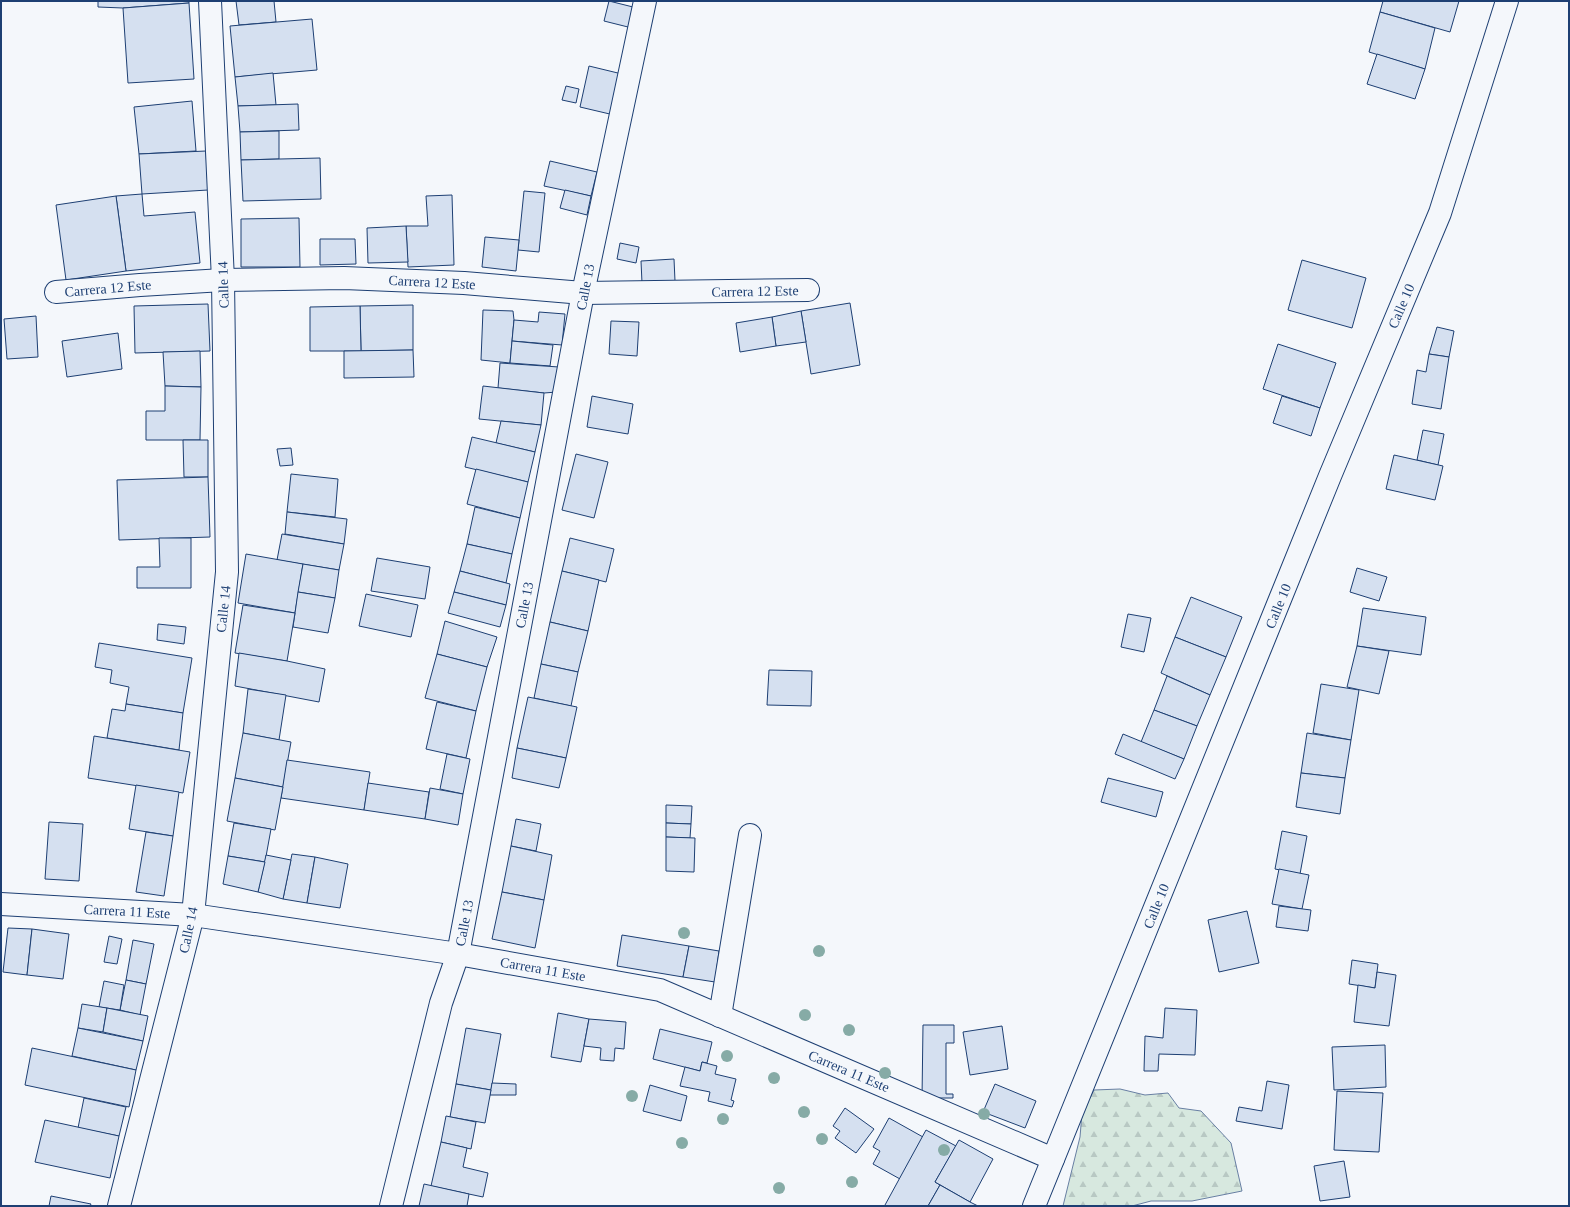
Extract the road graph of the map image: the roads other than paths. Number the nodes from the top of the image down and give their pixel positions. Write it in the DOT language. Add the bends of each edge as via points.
graph roads {
  1 [pos="210,1"];
  2 [pos="645,1"];
  3 [pos="1507,1"];
  4 [pos="224,280"];
  5 [pos="808,290"];
  6 [pos="56,292"];
  7 [pos="584,293"];
  8 [pos="750,835"];
  9 [pos="1,904"];
  10 [pos="193,915"];
  11 [pos="458,954"];
  12 [pos="720,1016"];
  13 [pos="1053,1159"];
  14 [pos="119,1206"];
  15 [pos="391,1206"];
  16 [pos="1034,1206"];
  1 -- 4 [label="street, Calle 14"];
  2 -- 7 [label="street, Calle 13"];
  3 -- 13 [label="street, Calle 10" via="1440,213 1327,483"];
  4 -- 6 [label="street, Carrera 12 Este"];
  4 -- 7 [label="street, Carrera 12 Este" via="359,279 464,282"];
  4 -- 10 [label="street, Calle 14" via="227,572"];
  5 -- 7 [label="street, Carrera 12 Este"];
  7 -- 11 [label="street, Calle 13"];
  8 -- 12 [label="street"];
  9 -- 10 [label="street, Carrera 11 Este"];
  10 -- 11 [label="street, Carrera 11 Este"];
  10 -- 14 [label="street, Calle 14"];
  11 -- 12 [label="street, Carrera 11 Este" via="660,990"];
  11 -- 15 [label="street, Calle 13" via="441,1003"];
  12 -- 13 [label="street, Carrera 11 Este"];
  13 -- 16 [label="street, Calle 10"];
}
